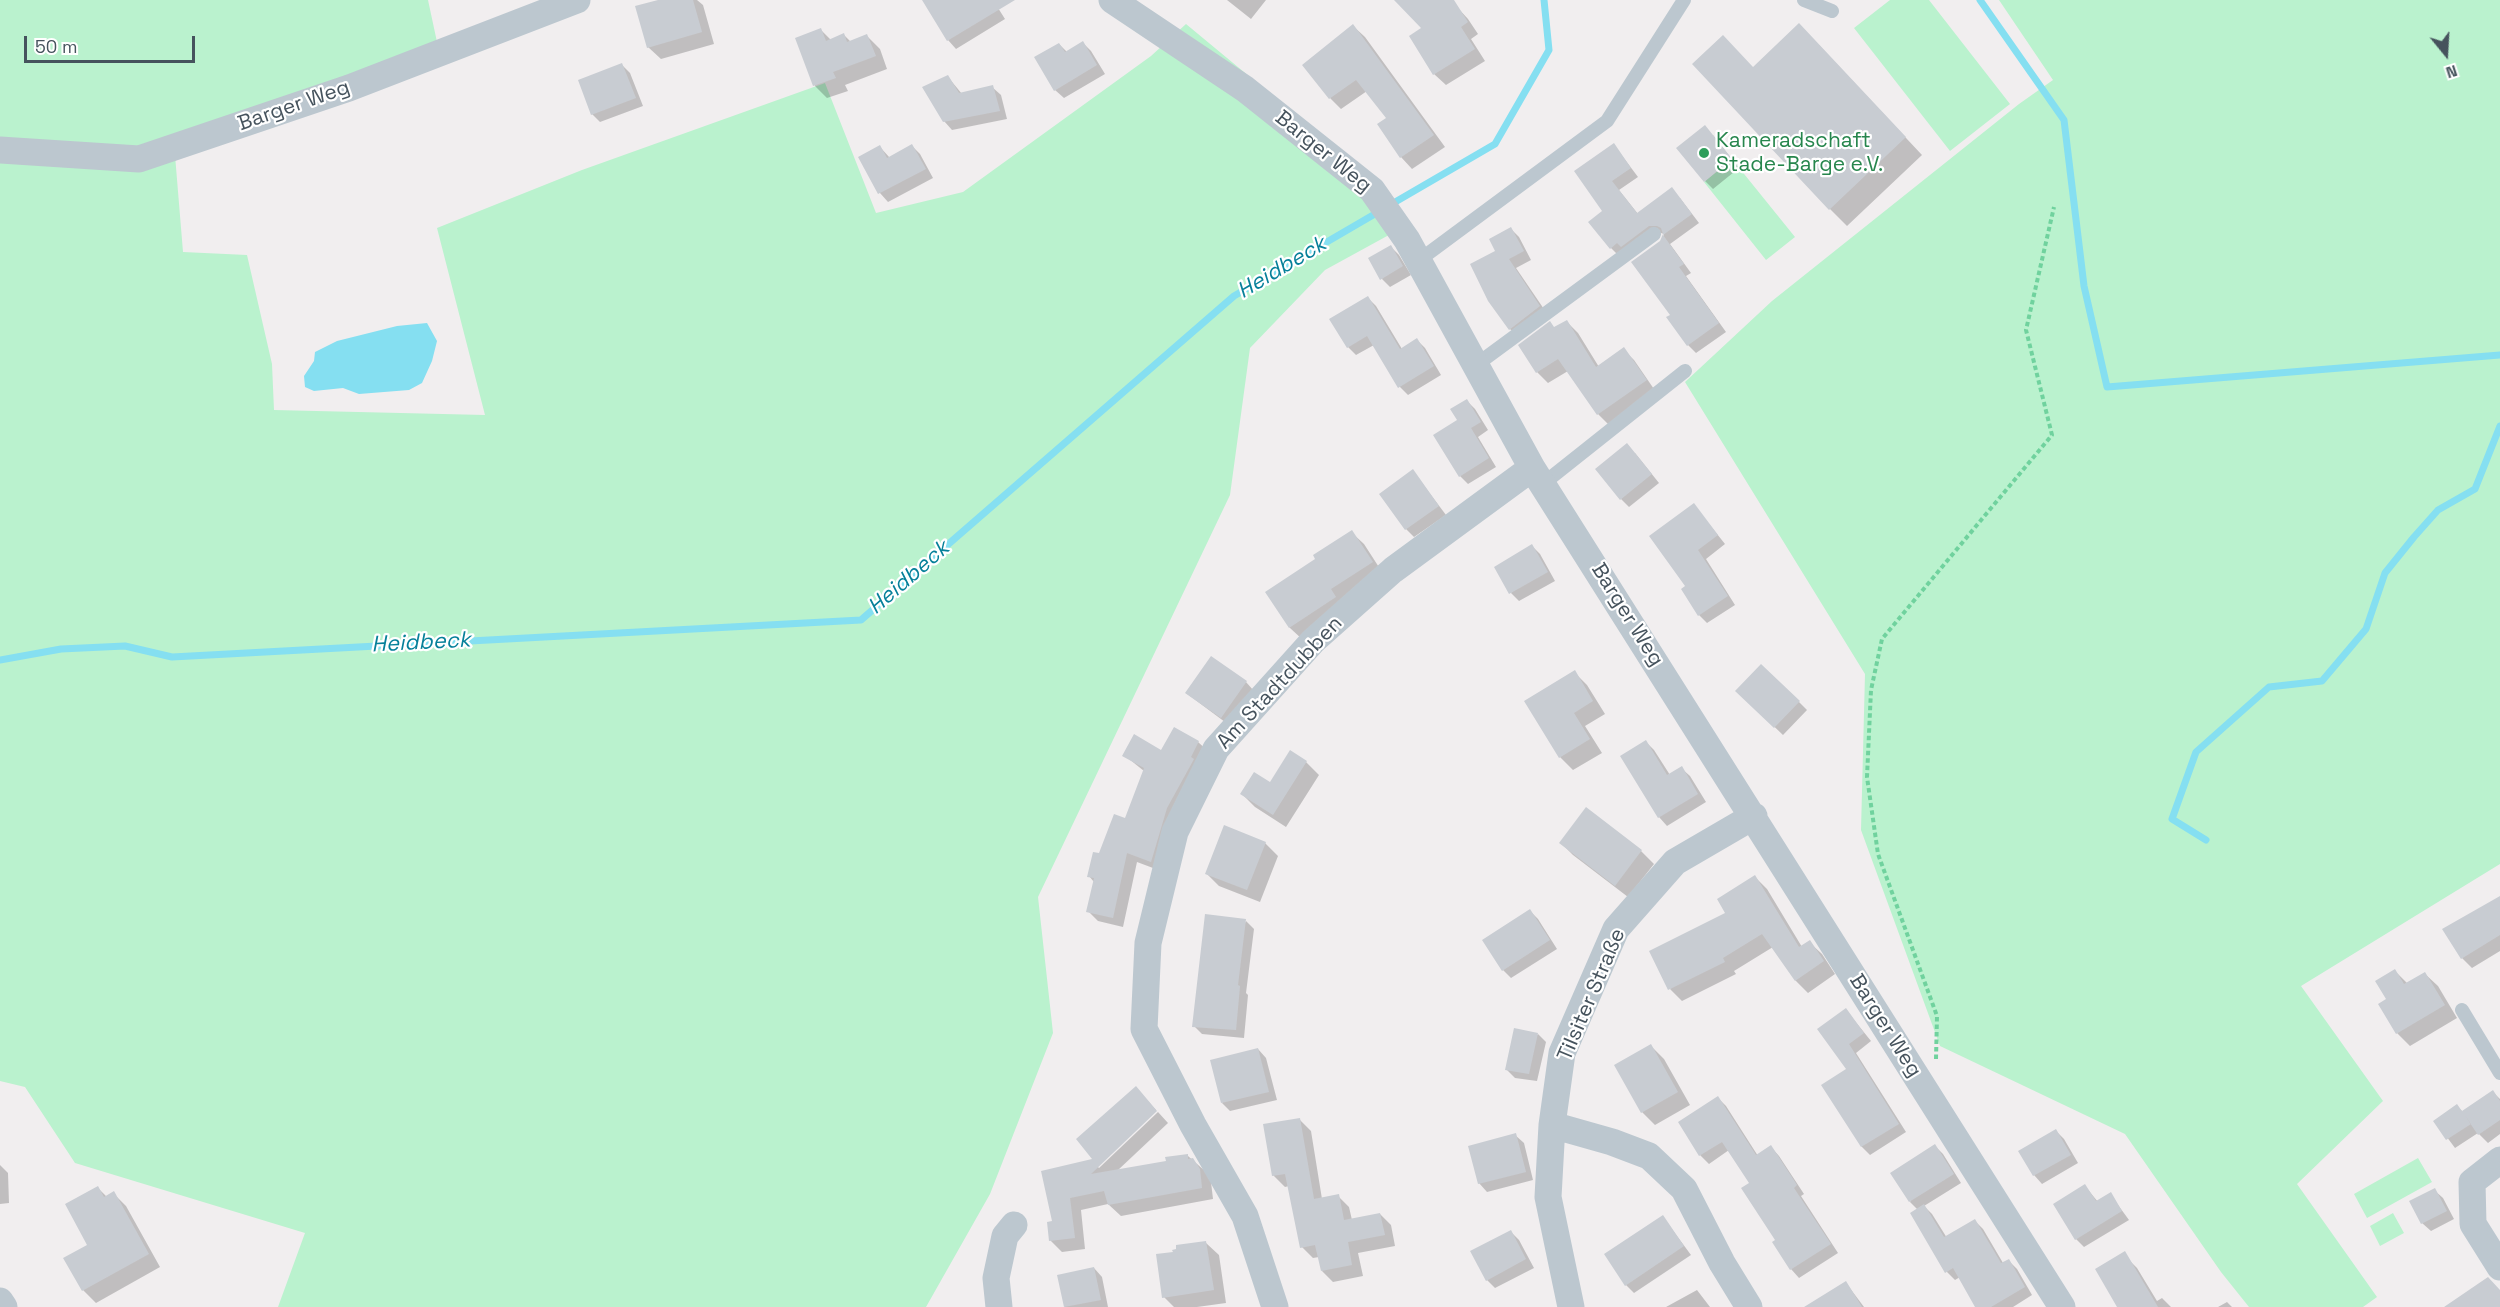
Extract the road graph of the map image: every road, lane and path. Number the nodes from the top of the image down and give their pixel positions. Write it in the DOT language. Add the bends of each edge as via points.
graph roads {
  1 [pos="577,0"];
  2 [pos="1112,0"];
  3 [pos="1684,0"];
  4 [pos="1804,0"];
  5 [pos="1832,11"];
  6 [pos="0,150"];
  7 [pos="2054,207"];
  8 [pos="1654,234"];
  9 [pos="1412,250"];
  10 [pos="1476,365"];
  11 [pos="1685,371"];
  12 [pos="1538,475"];
  13 [pos="1754,816"];
  14 [pos="2462,1010"];
  15 [pos="2500,1072"];
  16 [pos="1919,1081"];
  17 [pos="1552,1125"];
  18 [pos="2500,1160"];
  19 [pos="1014,1225"];
  20 [pos="2500,1267"];
  21 [pos="0,1301"];
  22 [pos="4,1307"];
  23 [pos="999,1307"];
  24 [pos="1275,1307"];
  25 [pos="1571,1307"];
  26 [pos="1749,1307"];
  27 [pos="2062,1307"];
  1 -- 6 [label="street, Barger Weg" via="348,88 139,159"];
  2 -- 9 [label="street, Barger Weg" via="1245,89 1372,190"];
  3 -- 9 [label="lane" via="1607,121"];
  4 -- 5 [label="lane"];
  7 -- 16 [label="path" via="2026,330 2052,435 1882,639 1871,690 1866,777 1878,854 1937,1016 1936,1059"];
  8 -- 10 [label="lane"];
  9 -- 10 [label="street, Barger Weg"];
  10 -- 12 [label="street, Barger Weg"];
  11 -- 12 [label="lane"];
  12 -- 13 [label="street, Barger Weg"];
  12 -- 24 [label="street, Am Stadtdubben" via="1393,570 1313,641 1216,750 1175,832 1148,944 1144,1029 1245,1216"];
  13 -- 16 [label="street, Barger Weg"];
  13 -- 17 [label="street, Tilsiter Straße" via="1675,862 1616,929 1562,1053"];
  14 -- 15 [label="lane"];
  16 -- 27 [label="street, Barger Weg"];
  17 -- 25 [label="street, Tilsiter Straße" via="1548,1197"];
  17 -- 26 [label="street" via="1649,1156 1684,1189"];
  18 -- 20 [label="street" via="2472,1182 2473,1224"];
  19 -- 23 [label="street" via="1005,1236 996,1278"];
  21 -- 22 [label="street"];
}
